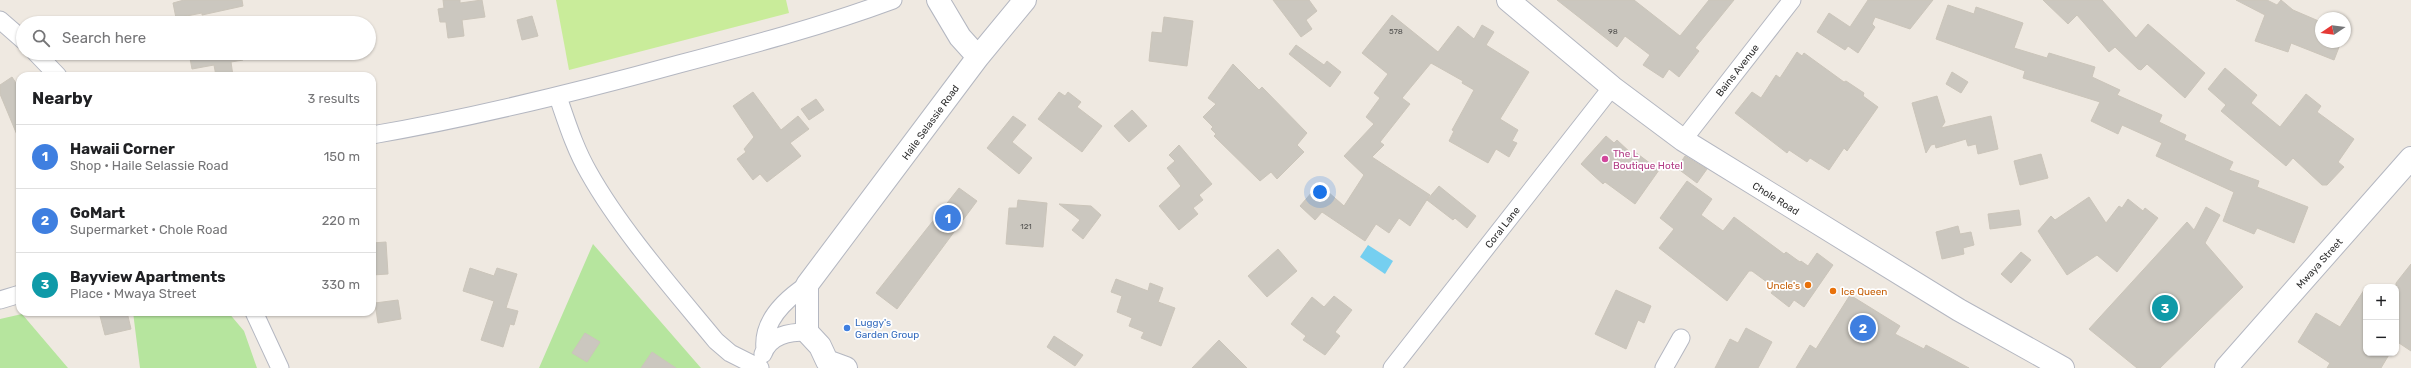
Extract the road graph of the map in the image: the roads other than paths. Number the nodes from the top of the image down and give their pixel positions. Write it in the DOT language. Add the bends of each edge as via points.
graph roads {
  1 [pos="893,0"];
  2 [pos="938,0"];
  3 [pos="1025,0"];
  4 [pos="1792,0"];
  5 [pos="1519,3"];
  6 [pos="0,20"];
  7 [pos="16,34"];
  8 [pos="978,57"];
  9 [pos="43,60"];
  10 [pos="54,72"];
  11 [pos="1612,87"];
  12 [pos="558,97"];
  13 [pos="376,134"];
  14 [pos="1683,140"];
  15 [pos="2411,158"];
  16 [pos="807,285"];
  17 [pos="16,295"];
  18 [pos="0,300"];
  19 [pos="256,316"];
  20 [pos="807,332"];
  21 [pos="1681,338"];
  22 [pos="765,349"];
  23 [pos="832,366"];
  24 [pos="280,368"];
  25 [pos="761,368"];
  26 [pos="1392,368"];
  27 [pos="1664,368"];
  28 [pos="2063,368"];
  29 [pos="2226,368"];
  1 -- 12 [label="street" via="853,15 751,45"];
  2 -- 8 [label="street" via="960,37"];
  3 -- 8 [label="street, Haile Selassie Road"];
  4 -- 14 [label="street, Bains Avenue"];
  5 -- 11 [label="street, Chole Road"];
  6 -- 7 [label="street"];
  8 -- 16 [label="street, Haile Selassie Road"];
  9 -- 10 [label="street"];
  11 -- 14 [label="street, Chole Road"];
  11 -- 26 [label="street, Coral Lane"];
  12 -- 13 [label="street"];
  12 -- 25 [label="street" via="571,137 589,173 628,229 716,341 730,353"];
  14 -- 28 [label="street, Chole Road" via="1959,310"];
  15 -- 29 [label="street, Mwaya Street"];
  16 -- 20 [label="street"];
  16 -- 22 [label="street" via="792,295 768,324 763,338"];
  17 -- 18 [label="street"];
  19 -- 24 [label="street"];
  20 -- 22 [label="street" via="790,332 776,337"];
  20 -- 23 [label="street" via="820,346"];
  21 -- 27 [label="street"];
  22 -- 25 [label="street"];
}
